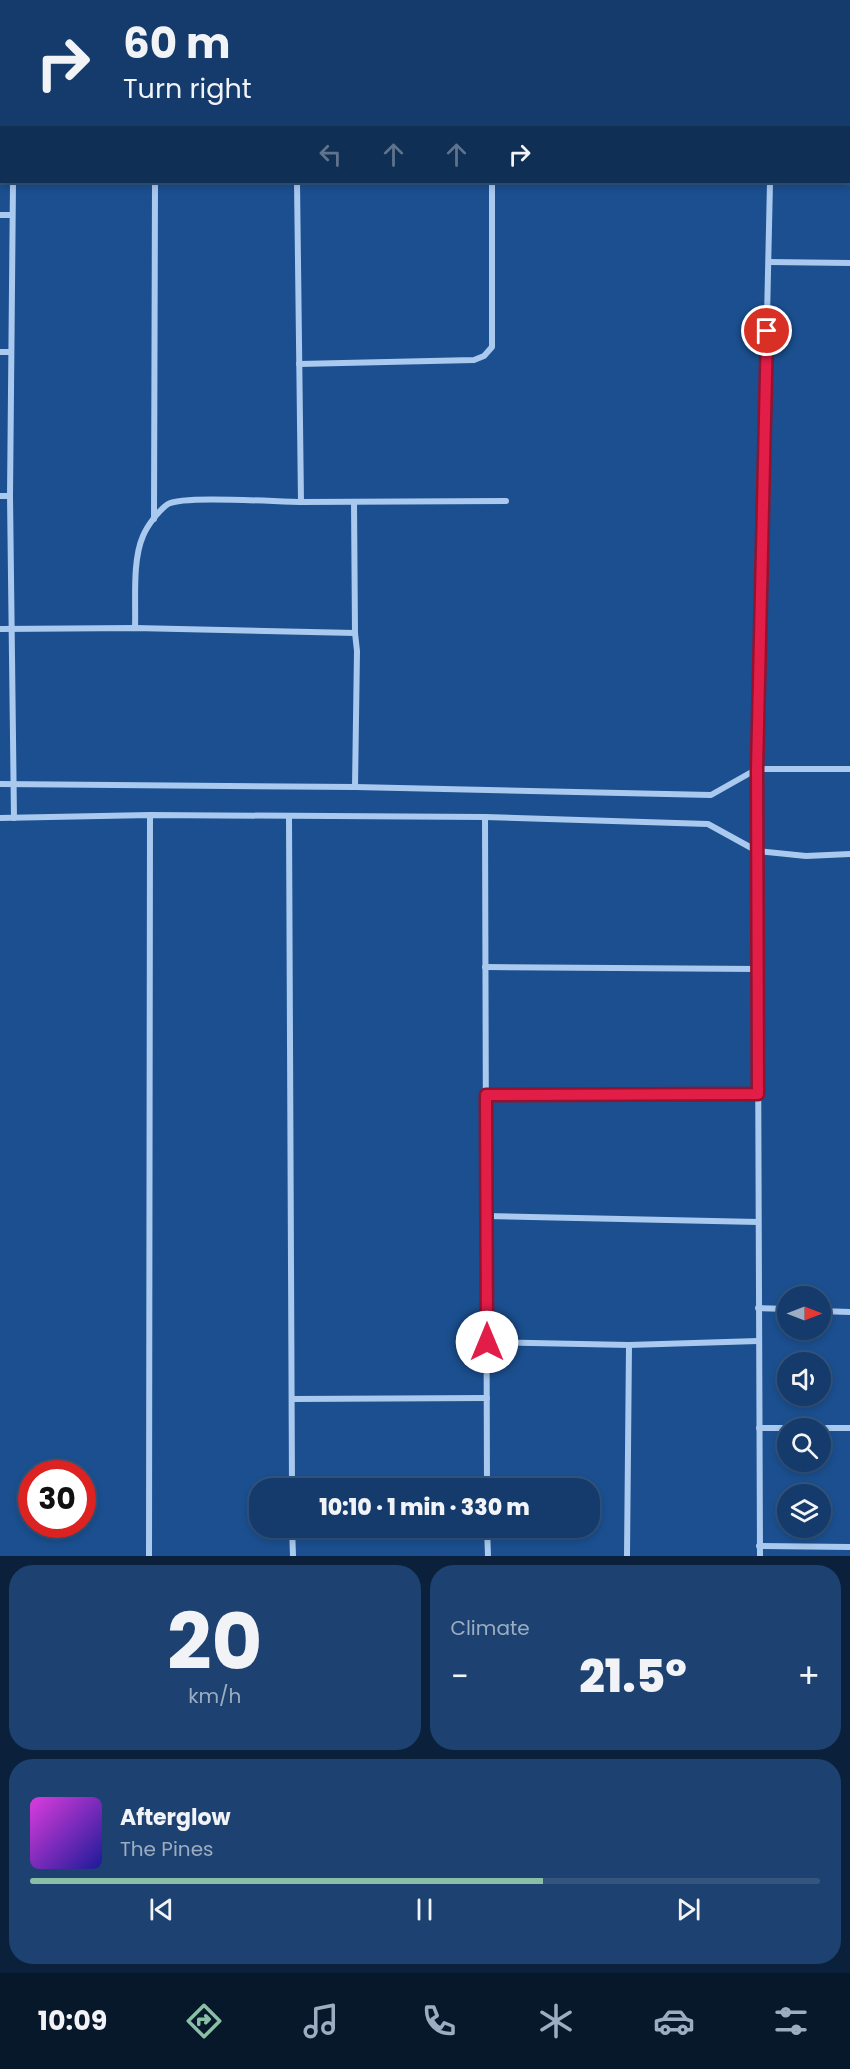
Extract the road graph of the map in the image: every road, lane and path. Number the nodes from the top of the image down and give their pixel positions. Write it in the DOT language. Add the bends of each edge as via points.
graph roads {
  1 [pos="13,183"];
  2 [pos="155,183"];
  3 [pos="297,183"];
  4 [pos="492,183"];
  5 [pos="770,183"];
  6 [pos="0,215"];
  7 [pos="12,215"];
  8 [pos="769,262"];
  9 [pos="850,263"];
  10 [pos="0,352"];
  11 [pos="11,352"];
  12 [pos="299,364"];
  13 [pos="0,496"];
  14 [pos="10,496"];
  15 [pos="506,501"];
  16 [pos="301,502"];
  17 [pos="354,502"];
  18 [pos="154,519"];
  19 [pos="135,628"];
  20 [pos="0,629"];
  21 [pos="11,629"];
  22 [pos="355,633"];
  23 [pos="757,769"];
  24 [pos="850,769"];
  25 [pos="0,784"];
  26 [pos="15,784"];
  27 [pos="355,787"];
  28 [pos="150,815"];
  29 [pos="289,817"];
  30 [pos="484,817"];
  31 [pos="0,818"];
  32 [pos="14,818"];
  33 [pos="757,851"];
  34 [pos="850,854"];
  35 [pos="485,968"];
  36 [pos="758,969"];
  37 [pos="758,1094"];
  38 [pos="486,1095"];
  39 [pos="486,1216"];
  40 [pos="759,1222"];
  41 [pos="759,1308"];
  42 [pos="777,1309"];
  43 [pos="831,1311"];
  44 [pos="850,1312"];
  45 [pos="759,1341"];
  46 [pos="487,1342"];
  47 [pos="629,1345"];
  48 [pos="487,1398"];
  49 [pos="292,1399"];
  50 [pos="759,1428"];
  51 [pos="777,1428"];
  52 [pos="831,1428"];
  53 [pos="850,1428"];
  54 [pos="292,1478"];
  55 [pos="487,1478"];
  56 [pos="292,1538"];
  57 [pos="488,1538"];
  58 [pos="759,1546"];
  59 [pos="850,1547"];
  60 [pos="149,1556"];
  61 [pos="293,1556"];
  62 [pos="488,1556"];
  63 [pos="627,1556"];
  64 [pos="760,1556"];
  1 -- 7 [label="street"];
  2 -- 18 [label="street"];
  3 -- 12 [label="street"];
  4 -- 12 [label="street" via="492,347 484,356 474,360"];
  5 -- 8 [label="street"];
  6 -- 7 [label="street"];
  7 -- 11 [label="street"];
  8 -- 9 [label="street"];
  8 -- 23 [label="street"];
  10 -- 11 [label="street"];
  11 -- 14 [label="street"];
  12 -- 16 [label="street"];
  13 -- 14 [label="street"];
  14 -- 21 [label="street"];
  15 -- 17 [label="street"];
  16 -- 17 [label="street"];
  16 -- 18 [label="street" via="191,499 169,504"];
  17 -- 22 [label="street"];
  18 -- 19 [label="street" via="143,537 137,563"];
  19 -- 21 [label="street"];
  19 -- 22 [label="street"];
  20 -- 21 [label="street"];
  21 -- 26 [label="street"];
  22 -- 27 [label="street"];
  23 -- 24 [label="street"];
  23 -- 27 [label="street" via="711,795"];
  23 -- 33 [label="street"];
  25 -- 26 [label="street"];
  26 -- 27 [label="street"];
  26 -- 32 [label="street"];
  28 -- 29 [label="street"];
  28 -- 32 [label="street"];
  28 -- 60 [label="street"];
  29 -- 30 [label="street"];
  29 -- 49 [label="street"];
  30 -- 33 [label="street" via="708,824"];
  30 -- 35 [label="street"];
  31 -- 32 [label="street"];
  33 -- 34 [label="street" via="806,856"];
  33 -- 36 [label="street"];
  35 -- 36 [label="street"];
  35 -- 38 [label="street"];
  36 -- 37 [label="street"];
  37 -- 38 [label="street"];
  37 -- 40 [label="street"];
  38 -- 39 [label="street"];
  39 -- 40 [label="street"];
  39 -- 46 [label="street"];
  40 -- 41 [label="street"];
  41 -- 42 [label="street"];
  41 -- 45 [label="street"];
  43 -- 44 [label="street"];
  45 -- 47 [label="street"];
  45 -- 50 [label="street"];
  46 -- 47 [label="street"];
  46 -- 48 [label="street"];
  47 -- 63 [label="street"];
  48 -- 49 [label="street"];
  48 -- 55 [label="street"];
  49 -- 54 [label="street"];
  50 -- 51 [label="street"];
  50 -- 58 [label="street"];
  52 -- 53 [label="street"];
  56 -- 61 [label="street"];
  57 -- 62 [label="street"];
  58 -- 59 [label="street"];
  58 -- 64 [label="street"];
}
